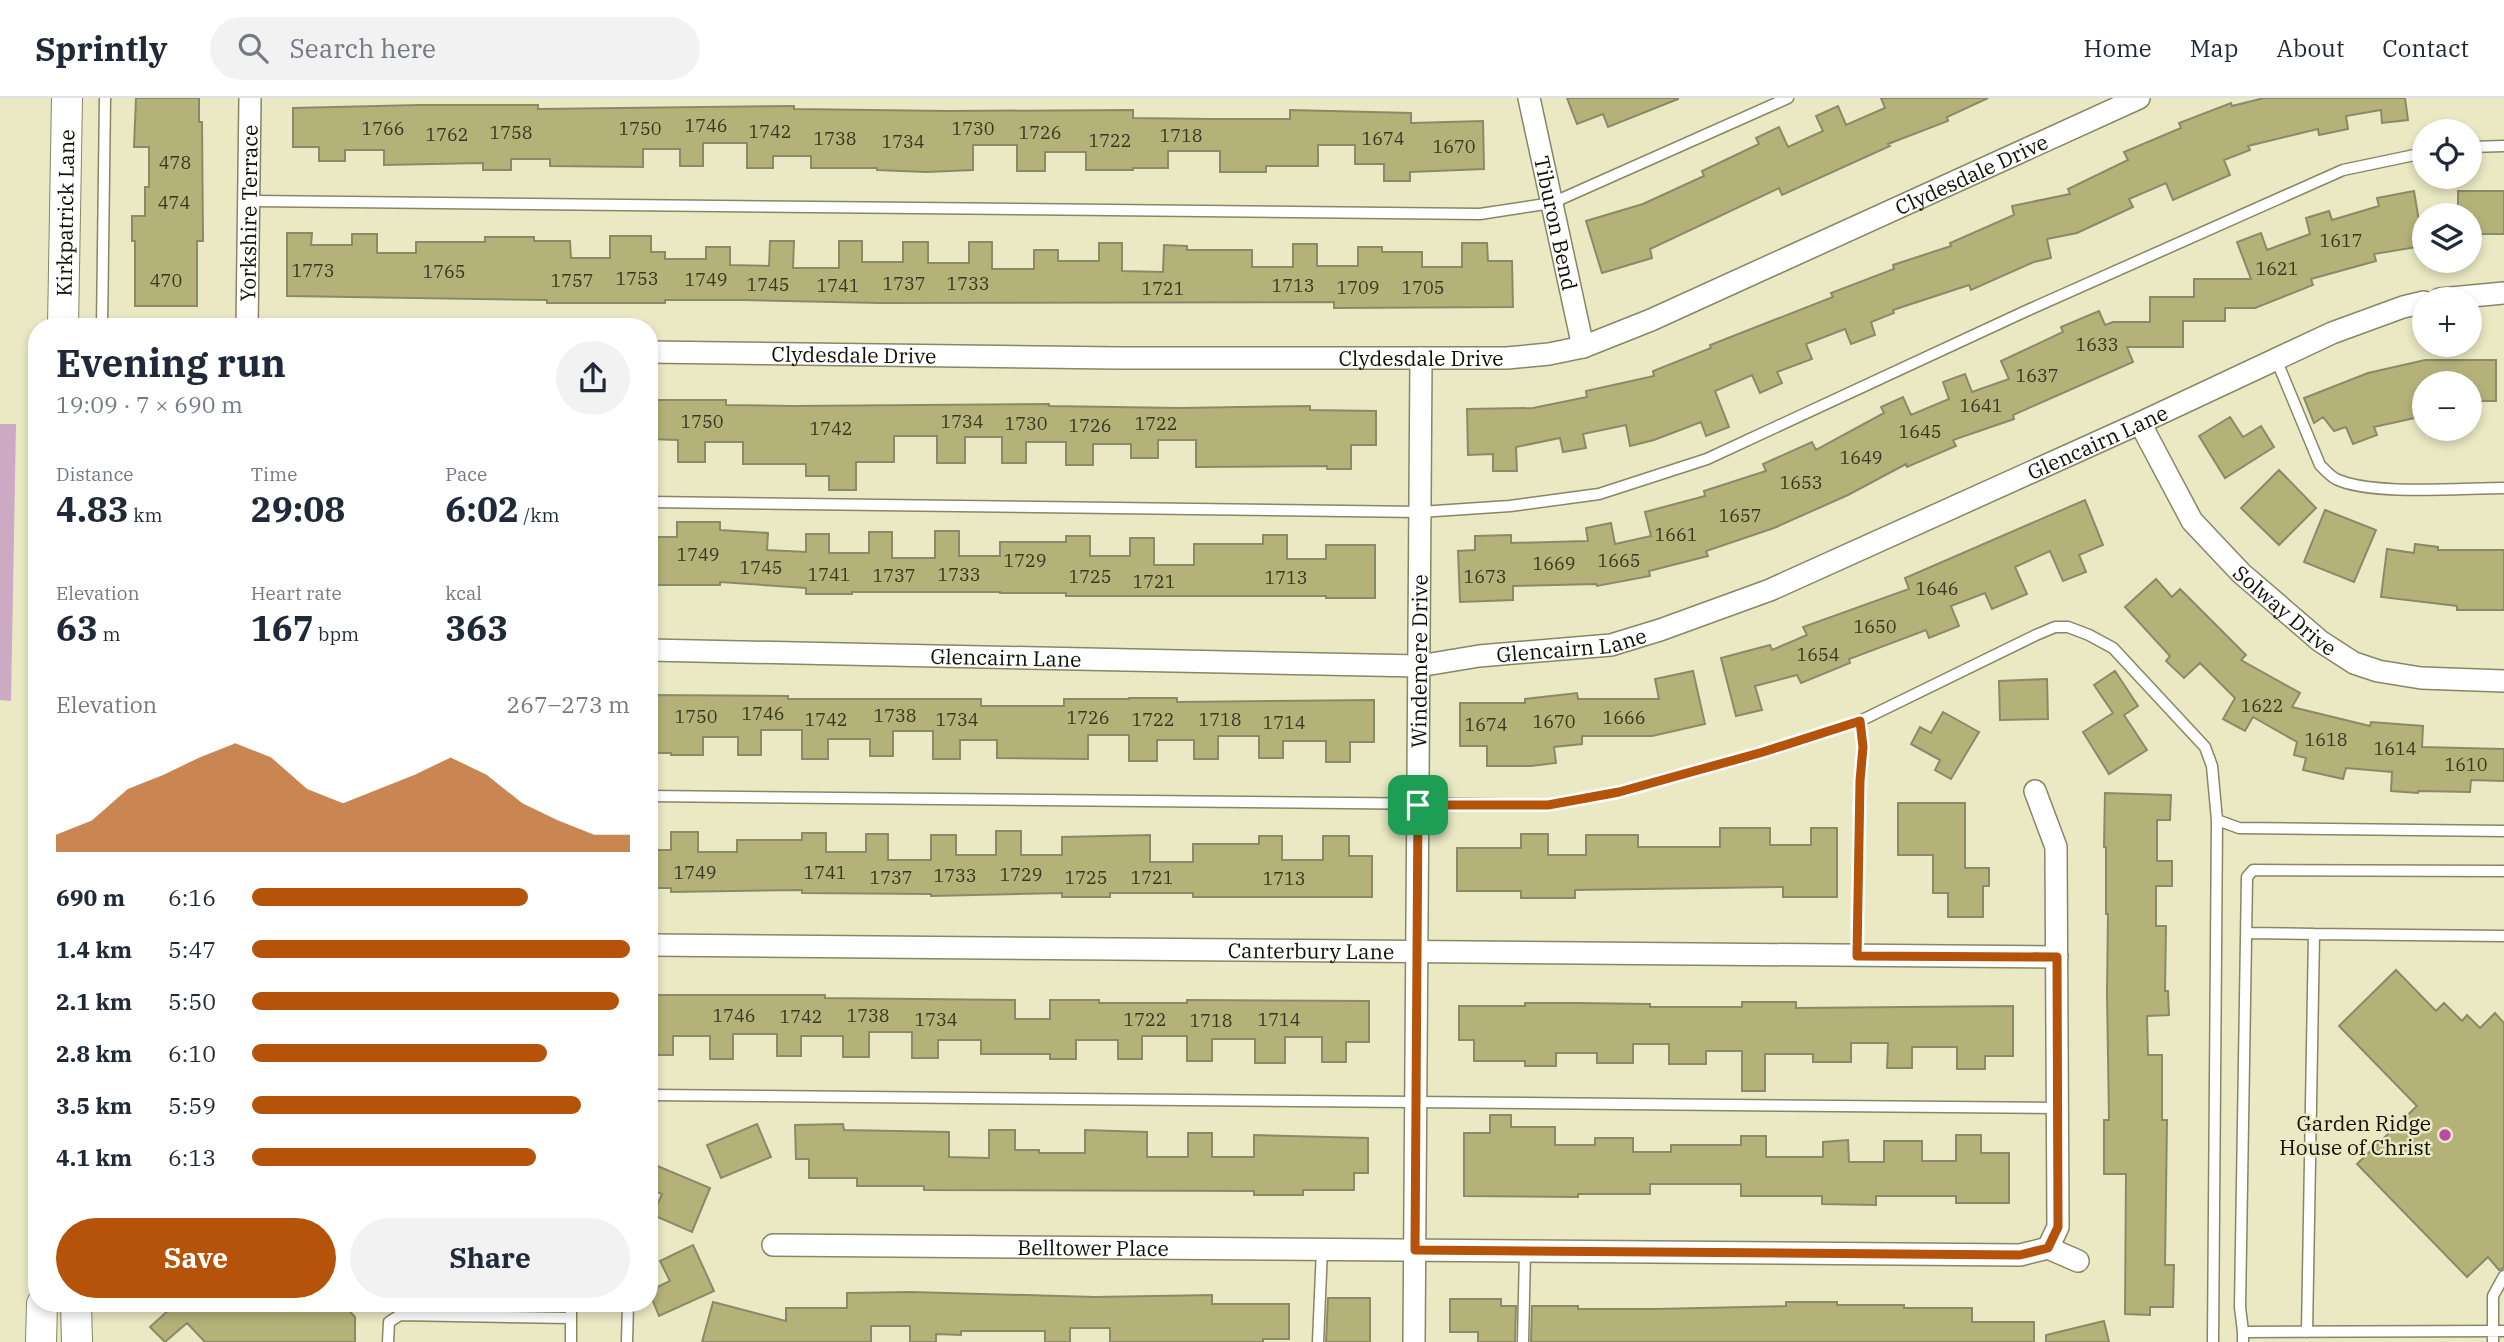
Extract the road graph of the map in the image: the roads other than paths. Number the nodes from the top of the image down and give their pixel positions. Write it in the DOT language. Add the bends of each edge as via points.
graph roads {
  1 [pos="67,98"];
  2 [pos="105,98"];
  3 [pos="250,98"];
  4 [pos="1529,98"];
  5 [pos="1788,98"];
  6 [pos="2139,98"];
  7 [pos="2504,146"];
  8 [pos="2482,147"];
  9 [pos="2412,156"];
  10 [pos="248,201"];
  11 [pos="1552,203"];
  12 [pos="2504,293"];
  13 [pos="2482,295"];
  14 [pos="2412,305"];
  15 [pos="64,318"];
  16 [pos="102,318"];
  17 [pos="247,318"];
  18 [pos="1583,347"];
  19 [pos="658,352"];
  20 [pos="1421,358"];
  21 [pos="2276,359"];
  22 [pos="2140,424"];
  23 [pos="2504,488"];
  24 [pos="658,502"];
  25 [pos="1420,512"];
  26 [pos="658,650"];
  27 [pos="1419,666"];
  28 [pos="2504,681"];
  29 [pos="1860,721"];
  30 [pos="2035,791"];
  31 [pos="658,796"];
  32 [pos="1418,805"];
  33 [pos="2217,820"];
  34 [pos="2504,831"];
  35 [pos="2504,871"];
  36 [pos="2246,933"];
  37 [pos="2314,934"];
  38 [pos="2504,936"];
  39 [pos="658,945"];
  40 [pos="1417,951"];
  41 [pos="1857,956"];
  42 [pos="2057,957"];
  43 [pos="658,1095"];
  44 [pos="1416,1102"];
  45 [pos="2058,1108"];
  46 [pos="773,1245"];
  47 [pos="2048,1248"];
  48 [pos="1322,1249"];
  49 [pos="1415,1250"];
  50 [pos="1525,1251"];
  51 [pos="2078,1261"];
  52 [pos="2504,1276"];
  53 [pos="42,1312"];
  54 [pos="76,1312"];
  55 [pos="571,1312"];
  56 [pos="628,1312"];
  57 [pos="571,1318"];
  58 [pos="2307,1332"];
  59 [pos="2496,1334"];
  60 [pos="2243,1337"];
  61 [pos="41,1342"];
  62 [pos="76,1342"];
  63 [pos="388,1342"];
  64 [pos="571,1342"];
  65 [pos="628,1342"];
  66 [pos="1318,1342"];
  67 [pos="1414,1342"];
  68 [pos="1523,1342"];
  69 [pos="2213,1342"];
  1 -- 15 [label="street, Kirkpatrick Lane"];
  2 -- 16 [label="lane"];
  3 -- 10 [label="street, Yorkshire Terrace"];
  4 -- 11 [label="street, Tiburon Bend"];
  5 -- 11 [label="lane"];
  6 -- 18 [label="street, Clydesdale Drive"];
  7 -- 8 [label="lane"];
  9 -- 25 [label="lane" via="2343,170 1707,459 1599,494"];
  10 -- 11 [label="lane" via="1480,214"];
  10 -- 17 [label="street, Yorkshire Terrace"];
  11 -- 18 [label="street, Tiburon Bend"];
  12 -- 13 [label="street"];
  14 -- 21 [label="street, Glencairn Lane"];
  18 -- 20 [label="street, Clydesdale Drive" via="1507,358"];
  19 -- 20 [label="street, Clydesdale Drive"];
  20 -- 25 [label="street, Windemere Drive"];
  21 -- 22 [label="street, Glencairn Lane"];
  21 -- 23 [label="lane" via="2320,465 2333,478 2354,486 2381,488"];
  22 -- 27 [label="street, Glencairn Lane" via="1770,590 1660,630 1611,645"];
  22 -- 28 [label="street, Solway Drive" via="2192,522 2241,573 2320,641 2354,663 2378,671 2421,678"];
  24 -- 25 [label="lane"];
  25 -- 27 [label="street, Windemere Drive"];
  26 -- 27 [label="street, Glencairn Lane"];
  27 -- 32 [label="street, Windemere Drive"];
  29 -- 32 [label="lane" via="1619,792 1548,805"];
  29 -- 33 [label="lane" via="2036,635 2068,627 2113,648 2205,747 2212,765"];
  29 -- 41 [label="lane"];
  30 -- 42 [label="street" via="2056,847"];
  31 -- 32 [label="lane"];
  32 -- 40 [label="street, Windemere Drive"];
  33 -- 34 [label="lane" via="2239,828"];
  33 -- 69 [label="lane"];
  35 -- 36 [label="lane" via="2253,870 2247,877"];
  36 -- 37 [label="lane"];
  36 -- 60 [label="lane"];
  37 -- 38 [label="lane"];
  37 -- 58 [label="lane"];
  39 -- 40 [label="street, Canterbury Lane"];
  40 -- 41 [label="street, Canterbury Lane"];
  40 -- 44 [label="street, Windemere Drive"];
  41 -- 42 [label="street, Canterbury Lane"];
  42 -- 45 [label="street"];
  43 -- 44 [label="lane"];
  44 -- 45 [label="lane"];
  44 -- 49 [label="street, Windemere Drive"];
  45 -- 47 [label="street" via="2058,1227"];
  46 -- 48 [label="street, Belltower Place"];
  47 -- 50 [label="street, Belltower Place" via="2020,1255"];
  47 -- 51 [label="street"];
  48 -- 49 [label="street, Belltower Place"];
  48 -- 66 [label="lane"];
  49 -- 50 [label="street, Belltower Place"];
  49 -- 67 [label="street, Windemere Drive"];
  50 -- 68 [label="lane"];
  52 -- 59 [label="lane" via="2493,1296"];
  53 -- 61 [label="street"];
  54 -- 62 [label="street"];
  55 -- 57 [label="lane"];
  56 -- 65 [label="lane"];
  57 -- 63 [label="lane" via="400,1315 389,1322"];
  57 -- 64 [label="lane"];
  58 -- 59 [label="lane"];
  58 -- 60 [label="lane"];
}
